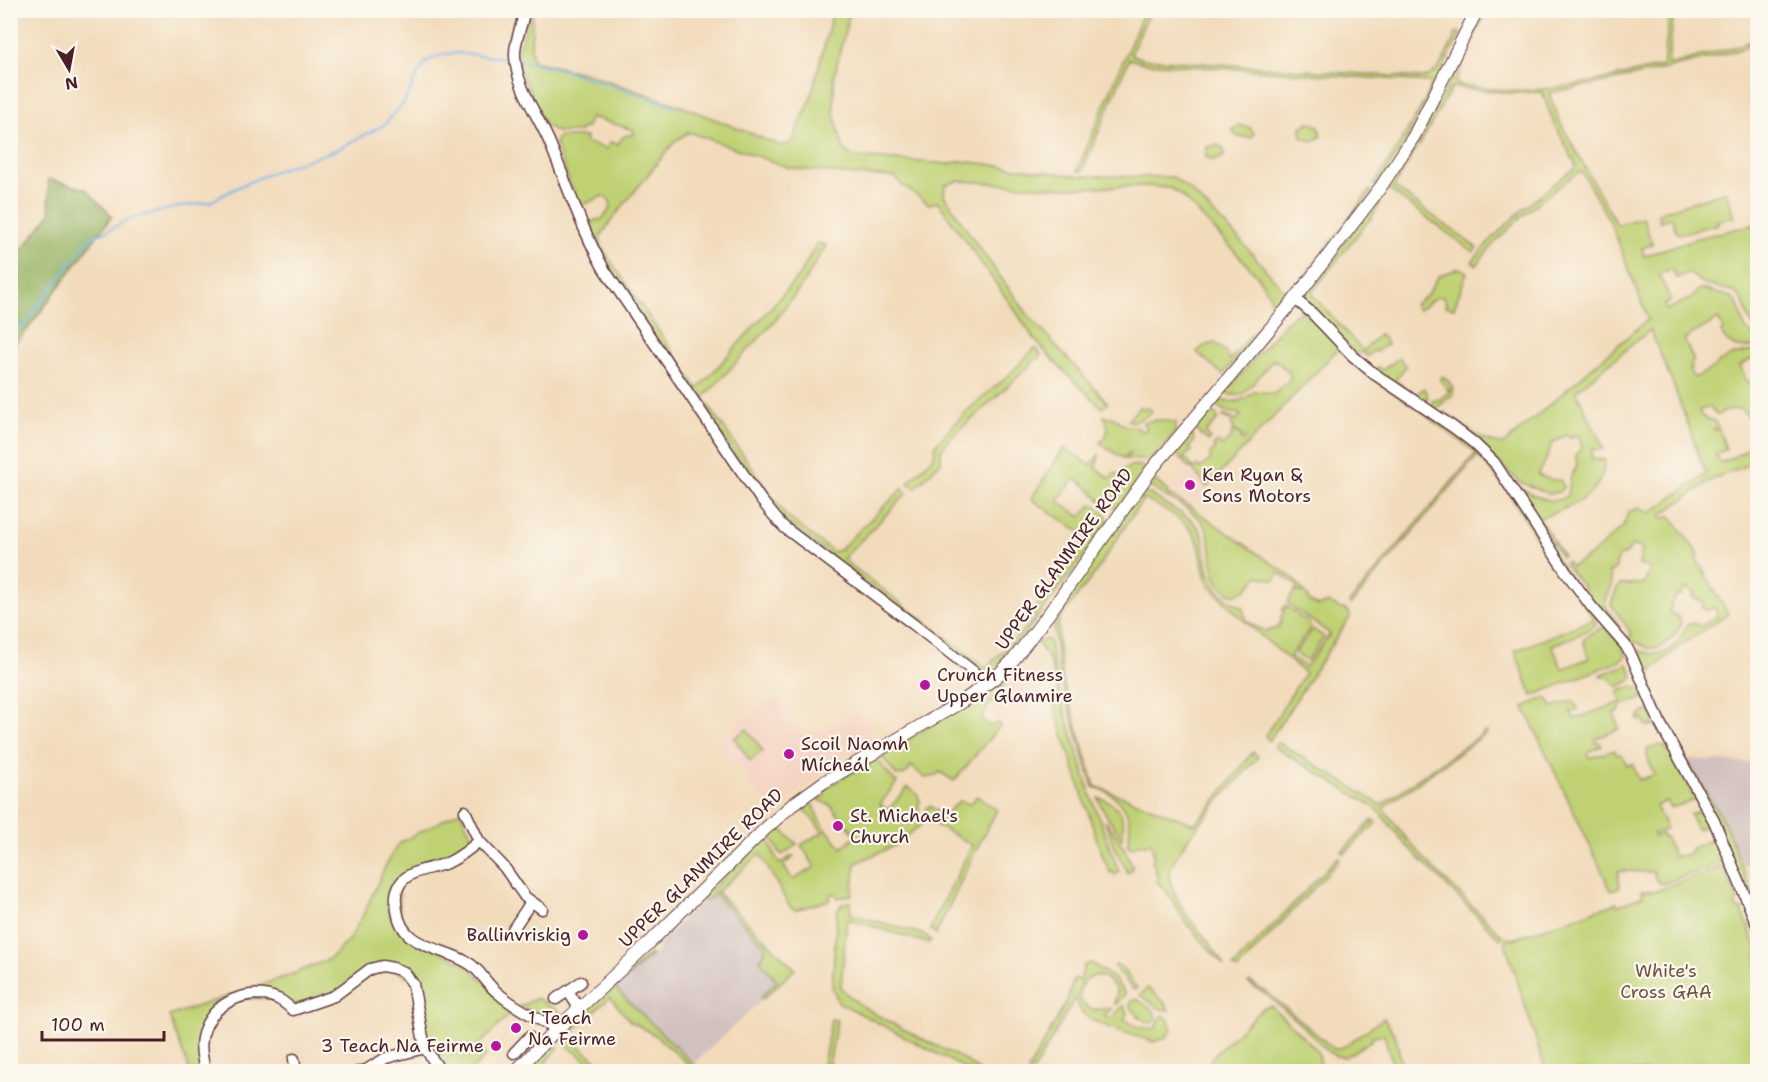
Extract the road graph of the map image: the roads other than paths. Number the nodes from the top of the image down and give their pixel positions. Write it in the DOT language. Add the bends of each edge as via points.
graph roads {
  1 [pos="524,10"];
  2 [pos="1477,10"];
  3 [pos="1295,299"];
  4 [pos="984,685"];
  5 [pos="465,811"];
  6 [pos="479,841"];
  7 [pos="531,902"];
  8 [pos="542,909"];
  9 [pos="1758,927"];
  10 [pos="513,929"];
  11 [pos="581,982"];
  12 [pos="568,991"];
  13 [pos="556,999"];
  14 [pos="579,1008"];
  15 [pos="557,1029"];
  16 [pos="529,1037"];
  17 [pos="425,1048"];
  18 [pos="530,1056"];
  19 [pos="294,1059"];
  20 [pos="205,1071"];
  21 [pos="296,1071"];
  22 [pos="358,1071"];
  23 [pos="441,1071"];
  24 [pos="515,1071"];
  1 -- 4 [label="street" via="515,49 517,69 590,242 761,500 779,522 979,676"];
  2 -- 3 [label="main road, UPPER GLANMIRE ROAD" via="1404,153"];
  3 -- 4 [label="main road, UPPER GLANMIRE ROAD" via="1148,474 1022,650"];
  3 -- 9 [label="street" via="1363,365 1467,437 1499,468 1566,572 1632,657 1661,725 1714,821"];
  4 -- 14 [label="main road, UPPER GLANMIRE ROAD" via="792,805"];
  5 -- 6 [label="street"];
  6 -- 7 [label="street"];
  6 -- 15 [label="street" via="453,860 404,879 396,894 397,915 412,939 471,964 511,1004"];
  7 -- 8 [label="street"];
  7 -- 10 [label="street"];
  11 -- 12 [label="street"];
  12 -- 13 [label="street"];
  12 -- 14 [label="street"];
  14 -- 15 [label="main road, UPPER GLANMIRE ROAD"];
  15 -- 18 [label="main road, UPPER GLANMIRE ROAD"];
  16 -- 18 [label="street" via="517,1049"];
  17 -- 20 [label="street" via="413,984 404,972 382,966 370,969 334,996 293,1010 280,1000 260,994 229,1001 216,1010 203,1034"];
  17 -- 22 [label="street" via="386,1058"];
  17 -- 23 [label="street"];
  18 -- 24 [label="main road, UPPER GLANMIRE ROAD"];
  19 -- 21 [label="street"];
}
